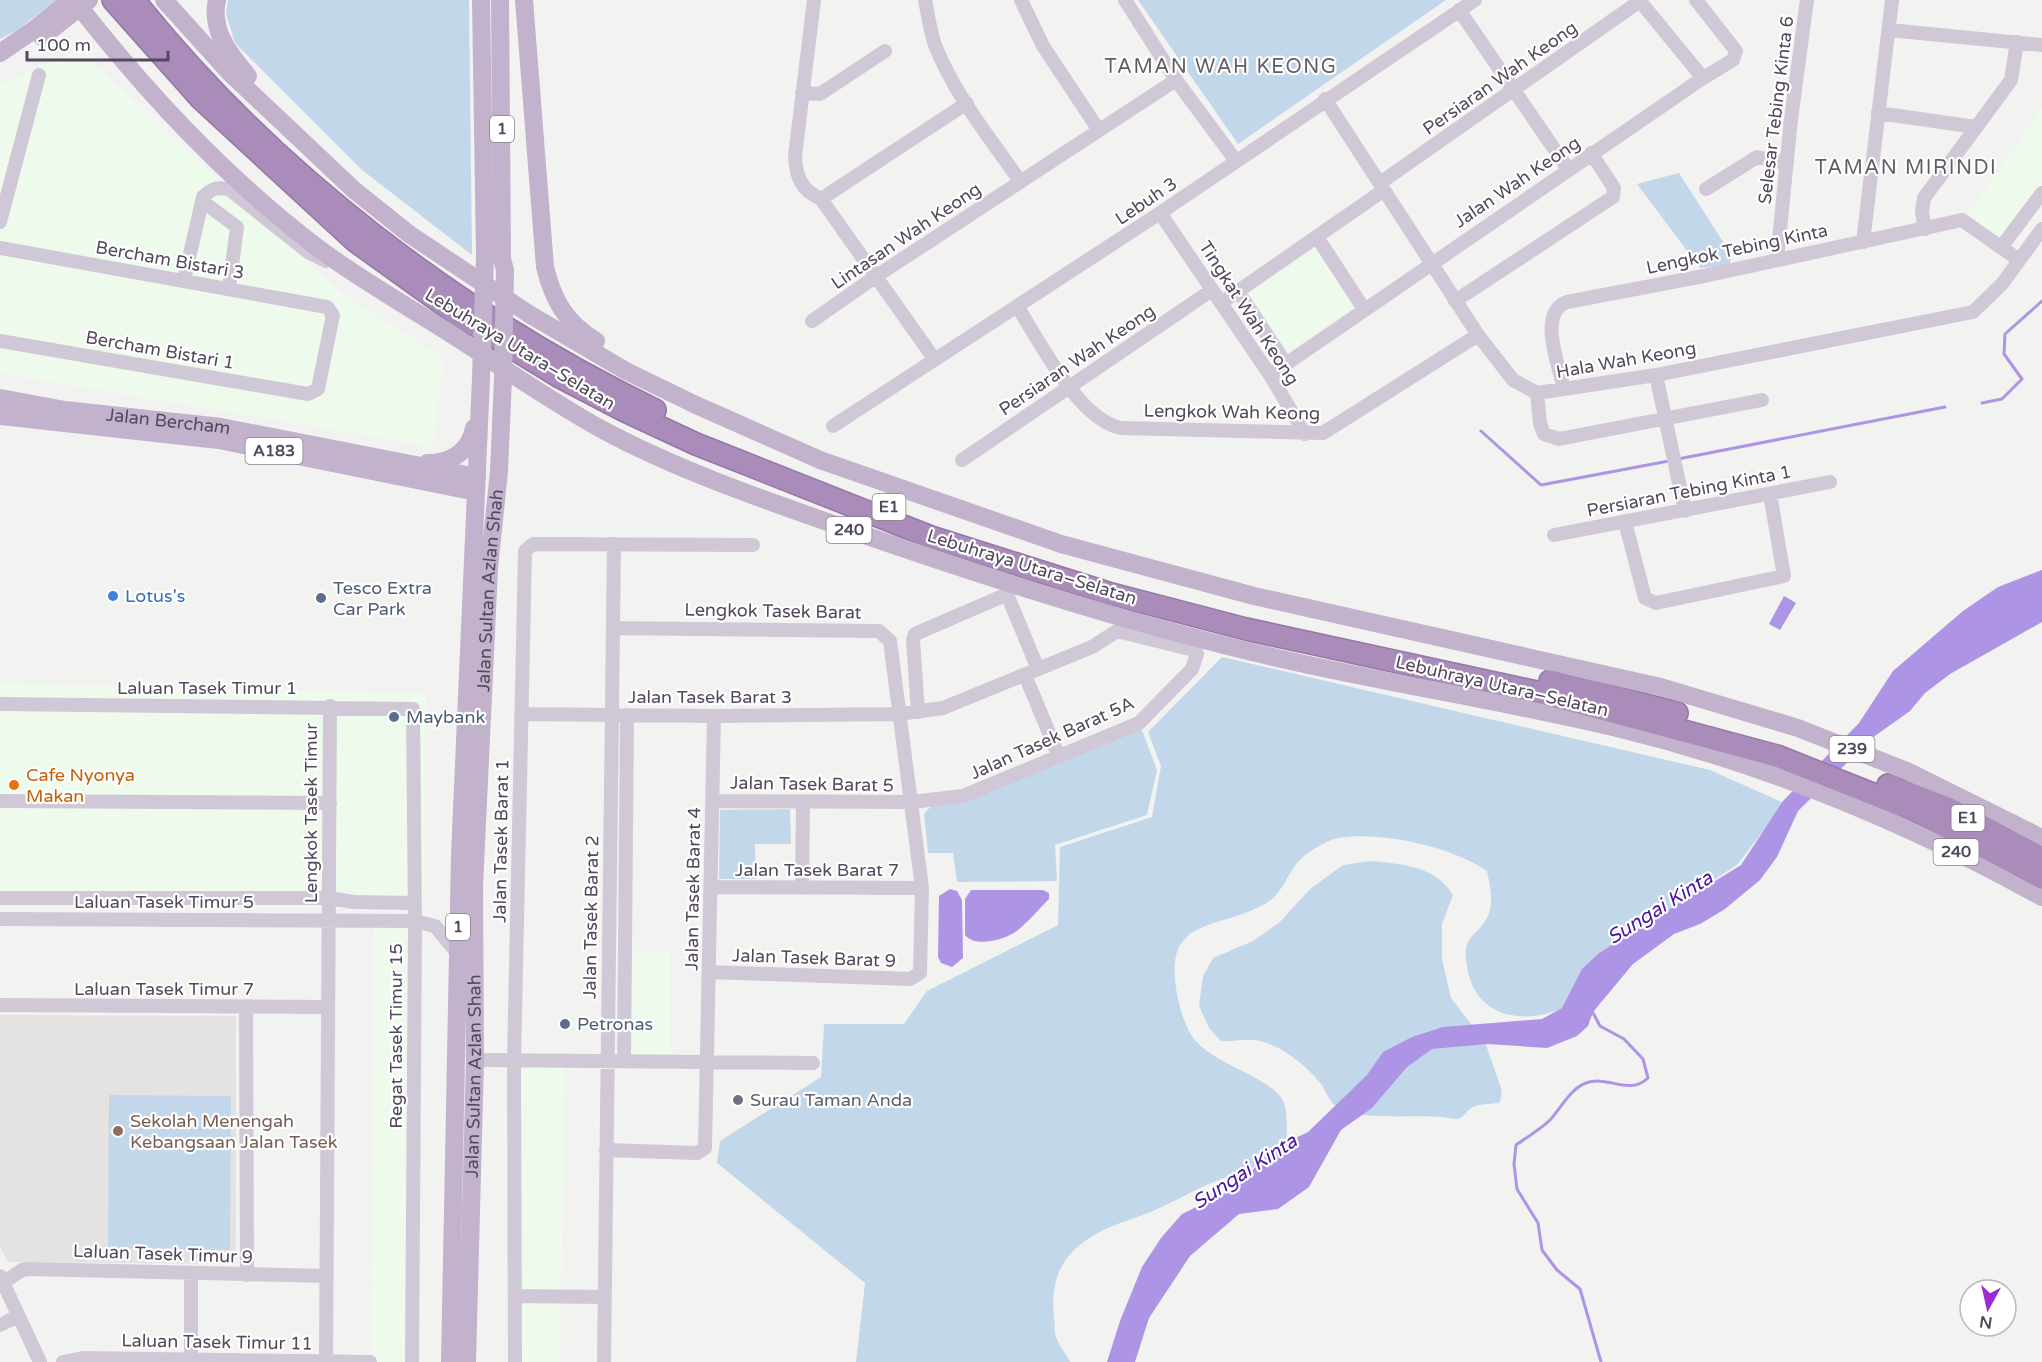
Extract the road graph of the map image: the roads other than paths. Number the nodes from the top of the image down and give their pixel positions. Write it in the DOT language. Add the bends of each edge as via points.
graph roads {
  1 [pos="72,0"];
  2 [pos="89,0"];
  3 [pos="113,0"];
  4 [pos="134,0"];
  5 [pos="164,0"];
  6 [pos="217,0"];
  7 [pos="481,0"];
  8 [pos="500,0"];
  9 [pos="524,0"];
  10 [pos="814,0"];
  11 [pos="925,0"];
  12 [pos="1021,0"];
  13 [pos="1125,0"];
  14 [pos="1475,0"];
  15 [pos="1696,0"];
  16 [pos="1807,0"];
  17 [pos="1892,0"];
  18 [pos="1640,1"];
  19 [pos="1459,10"];
  20 [pos="1889,30"];
  21 [pos="39,33"];
  22 [pos="2017,42"];
  23 [pos="2042,45"];
  24 [pos="885,51"];
  25 [pos="0,53"];
  26 [pos="0,64"];
  27 [pos="39,75"];
  28 [pos="1703,78"];
  29 [pos="1176,80"];
  30 [pos="1514,91"];
  31 [pos="802,93"];
  32 [pos="1325,99"];
  33 [pos="967,103"];
  34 [pos="1878,114"];
  35 [pos="1976,127"];
  36 [pos="1098,129"];
  37 [pos="1591,153"];
  38 [pos="1236,161"];
  39 [pos="1786,163"];
  40 [pos="1568,169"];
  41 [pos="1020,182"];
  42 [pos="1382,187"];
  43 [pos="354,189"];
  44 [pos="1706,189"];
  45 [pos="2042,193"];
  46 [pos="821,199"];
  47 [pos="202,201"];
  48 [pos="1161,213"];
  49 [pos="1,217"];
  50 [pos="1925,229"];
  51 [pos="2042,229"];
  52 [pos="1317,237"];
  53 [pos="1863,242"];
  54 [pos="2002,246"];
  55 [pos="0,249"];
  56 [pos="493,257"];
  57 [pos="1778,260"];
  58 [pos="2019,260"];
  59 [pos="1430,263"];
  60 [pos="875,277"];
  61 [pos="363,279"];
  62 [pos="184,280"];
  63 [pos="230,288"];
  64 [pos="1212,290"];
  65 [pos="1238,291"];
  66 [pos="1455,301"];
  67 [pos="1221,303"];
  68 [pos="1017,306"];
  69 [pos="1364,309"];
  70 [pos="812,321"];
  71 [pos="1478,335"];
  72 [pos="0,341"];
  73 [pos="935,360"];
  74 [pos="1286,364"];
  75 [pos="1270,375"];
  76 [pos="1656,375"];
  77 [pos="493,378"];
  78 [pos="1070,387"];
  79 [pos="1564,389"];
  80 [pos="314,393"];
  81 [pos="1537,393"];
  82 [pos="0,398"];
  83 [pos="1762,400"];
  84 [pos="480,404"];
  85 [pos="696,405"];
  86 [pos="0,416"];
  87 [pos="1665,417"];
  88 [pos="0,424"];
  89 [pos="69,425"];
  90 [pos="833,426"];
  91 [pos="1305,434"];
  92 [pos="311,446"];
  93 [pos="962,460"];
  94 [pos="1830,482"];
  95 [pos="433,483"];
  96 [pos="479,485"];
  97 [pos="1770,494"];
  98 [pos="1685,511"];
  99 [pos="494,518"];
  100 [pos="1624,522"];
  101 [pos="1554,535"];
  102 [pos="614,544"];
  103 [pos="753,545"];
  104 [pos="473,571"];
  105 [pos="613,628"];
  106 [pos="1148,638"];
  107 [pos="1031,672"];
  108 [pos="0,704"];
  109 [pos="330,706"];
  110 [pos="413,709"];
  111 [pos="918,712"];
  112 [pos="521,714"];
  113 [pos="899,714"];
  114 [pos="612,715"];
  115 [pos="627,715"];
  116 [pos="714,716"];
  117 [pos="1059,757"];
  118 [pos="1776,757"];
  119 [pos="1879,798"];
  120 [pos="0,801"];
  121 [pos="713,801"];
  122 [pos="803,802"];
  123 [pos="911,802"];
  124 [pos="330,803"];
  125 [pos="2042,838"];
  126 [pos="2042,858"];
  127 [pos="2042,878"];
  128 [pos="711,887"];
  129 [pos="802,888"];
  130 [pos="922,888"];
  131 [pos="2042,897"];
  132 [pos="0,898"];
  133 [pos="336,898"];
  134 [pos="415,899"];
  135 [pos="0,919"];
  136 [pos="328,920"];
  137 [pos="415,921"];
  138 [pos="458,954"];
  139 [pos="710,972"];
  140 [pos="917,977"];
  141 [pos="0,1005"];
  142 [pos="328,1007"];
  143 [pos="246,1008"];
  144 [pos="475,1060"];
  145 [pos="514,1060"];
  146 [pos="607,1061"];
  147 [pos="624,1061"];
  148 [pos="708,1062"];
  149 [pos="813,1062"];
  150 [pos="606,1150"];
  151 [pos="191,1273"];
  152 [pos="247,1275"];
  153 [pos="326,1276"];
  154 [pos="2,1279"];
  155 [pos="515,1296"];
  156 [pos="605,1297"];
  157 [pos="18,1316"];
  158 [pos="0,1325"];
  159 [pos="191,1359"];
  160 [pos="247,1361"];
  161 [pos="40,1362"];
  162 [pos="63,1362"];
  163 [pos="326,1362"];
  164 [pos="370,1362"];
  165 [pos="412,1362"];
  166 [pos="450,1362"];
  167 [pos="467,1362"];
  168 [pos="515,1362"];
  169 [pos="604,1362"];
  1 -- 21 [label="main road"];
  1 -- 61 [label="main road, 240" via="122,62 214,160 278,216"];
  2 -- 21 [label="main road, bridge"];
  3 -- 118 [label="highway, Lebuhraya Utara–Selatan / E1" via="201,99 355,241 458,315 558,376 696,444 932,537 1108,593 1246,629 1545,694"];
  4 -- 118 [label="highway, Lebuhraya Utara–Selatan / E1" via="233,109 339,206 409,263 460,299 571,364 705,434 906,513 1096,576 1253,616 1585,689 1723,725"];
  5 -- 43 [label="main road, 239" via="230,73"];
  6 -- 43 [label="main road" via="218,29 232,58 326,154"];
  7 -- 56 [label="main road, Jalan Sultan Azlan Shah / 1"];
  8 -- 56 [label="main road, Jalan Sultan Azlan Shah / 1"];
  9 -- 85 [label="main road" via="545,267 557,305 581,332"];
  10 -- 31 [label="street"];
  11 -- 33 [label="street" via="935,43"];
  12 -- 36 [label="street" via="1043,46"];
  13 -- 29 [label="street"];
  14 -- 19 [label="street, Lebuh 3"];
  15 -- 28 [label="street, Jalan Wah Keong" via="1736,51 1733,60"];
  16 -- 39 [label="street, Selesar Tebing Kinta 6"];
  17 -- 20 [label="street"];
  18 -- 28 [label="street"];
  18 -- 30 [label="street, Persiaran Wah Keong"];
  19 -- 30 [label="street"];
  19 -- 32 [label="street, Lebuh 3"];
  20 -- 22 [label="street"];
  20 -- 34 [label="street"];
  21 -- 25 [label="main road"];
  21 -- 26 [label="main road"];
  22 -- 23 [label="street"];
  22 -- 35 [label="street" via="2014,75"];
  24 -- 31 [label="street" via="820,94"];
  27 -- 49 [label="street"];
  28 -- 37 [label="street, Jalan Wah Keong"];
  29 -- 36 [label="street, Lintasan Wah Keong"];
  29 -- 38 [label="street"];
  30 -- 40 [label="street"];
  30 -- 42 [label="street, Persiaran Wah Keong"];
  31 -- 46 [label="street" via="795,166 804,189"];
  32 -- 38 [label="street, Lebuh 3"];
  32 -- 42 [label="street, Hala Wah Keong"];
  33 -- 41 [label="street"];
  33 -- 46 [label="street"];
  34 -- 35 [label="street"];
  34 -- 53 [label="street"];
  35 -- 50 [label="street" via="1924,198"];
  36 -- 41 [label="street, Lintasan Wah Keong"];
  37 -- 40 [label="street, Jalan Wah Keong"];
  37 -- 66 [label="street" via="1614,188 1613,197"];
  38 -- 48 [label="street, Lebuh 3"];
  39 -- 44 [label="street" via="1757,157"];
  39 -- 57 [label="street, Selesar Tebing Kinta 6"];
  40 -- 59 [label="street, Jalan Wah Keong"];
  41 -- 60 [label="street, Lintasan Wah Keong"];
  42 -- 52 [label="street, Persiaran Wah Keong"];
  42 -- 59 [label="street, Hala Wah Keong"];
  43 -- 85 [label="main road, 239" via="409,234 520,308 626,371"];
  45 -- 54 [label="street"];
  46 -- 60 [label="street"];
  47 -- 61 [label="street" via="210,190 229,189 308,252"];
  47 -- 62 [label="street"];
  47 -- 63 [label="street" via="237,227"];
  48 -- 64 [label="street, Tingkat Wah Keong"];
  48 -- 68 [label="street, Lebuh 3"];
  50 -- 53 [label="street, Lengkok Tebing Kinta"];
  50 -- 54 [label="street, Lengkok Tebing Kinta" via="1962,220"];
  51 -- 58 [label="street, Hala Wah Keong"];
  52 -- 65 [label="street, Persiaran Wah Keong"];
  52 -- 69 [label="street"];
  53 -- 57 [label="street, Lengkok Tebing Kinta"];
  54 -- 58 [label="street, Lengkok Tebing Kinta"];
  55 -- 62 [label="street, Bercham Bistari 3"];
  56 -- 77 [label="main road, Jalan Sultan Azlan Shah / 1, bridge"];
  57 -- 79 [label="street, Lengkok Tebing Kinta" via="1561,304 1550,321"];
  58 -- 76 [label="street, Hala Wah Keong" via="1989,299 1973,312"];
  59 -- 66 [label="street, Hala Wah Keong"];
  59 -- 69 [label="street, Jalan Wah Keong"];
  60 -- 70 [label="street, Lintasan Wah Keong"];
  60 -- 73 [label="street"];
  61 -- 118 [label="main road, 240" via="534,390 661,458 791,509 1057,599 1298,663"];
  62 -- 63 [label="street, Bercham Bistari 3"];
  63 -- 80 [label="street, Bercham Bistari 3" via="332,310 318,389"];
  64 -- 67 [label="street, Tingkat Wah Keong"];
  64 -- 78 [label="street, Persiaran Wah Keong"];
  65 -- 67 [label="street, Persiaran Wah Keong"];
  65 -- 74 [label="street, Tingkat Wah Keong"];
  66 -- 71 [label="street, Hala Wah Keong"];
  67 -- 75 [label="street, Tingkat Wah Keong"];
  68 -- 73 [label="street, Lebuh 3"];
  68 -- 78 [label="street, Lengkok Wah Keong"];
  69 -- 74 [label="street, Jalan Wah Keong"];
  71 -- 81 [label="street, Hala Wah Keong" via="1513,381"];
  71 -- 91 [label="street, Lengkok Wah Keong" via="1327,432"];
  72 -- 80 [label="street, Bercham Bistari 1"];
  73 -- 90 [label="street, Lebuh 3"];
  74 -- 75 [label="street, Jalan Wah Keong"];
  75 -- 91 [label="street, Tingkat Wah Keong"];
  76 -- 79 [label="street, Hala Wah Keong"];
  76 -- 87 [label="street"];
  77 -- 84 [label="main road, Jalan Sultan Azlan Shah / 1"];
  77 -- 96 [label="main road" via="491,469"];
  77 -- 99 [label="main road, Jalan Sultan Azlan Shah / 1"];
  78 -- 91 [label="street, Lengkok Wah Keong" via="1097,418 1114,427"];
  78 -- 93 [label="street, Persiaran Wah Keong"];
  79 -- 81 [label="street, Hala Wah Keong"];
  81 -- 87 [label="street" via="1540,423 1550,438"];
  82 -- 92 [label="main road, Jalan Bercham / A183" via="65,410 221,427"];
  83 -- 87 [label="street"];
  84 -- 92 [label="main road" via="472,440 453,459 439,463 319,443"];
  84 -- 96 [label="main road, Jalan Sultan Azlan Shah / 1"];
  85 -- 125 [label="main road, 239" via="820,460 1061,544 1254,596 1661,687 1798,728 1907,771"];
  86 -- 89 [label="main road, Jalan Bercham / A183"];
  87 -- 98 [label="street"];
  88 -- 89 [label="main road" via="47,428"];
  89 -- 95 [label="main road, Jalan Bercham / A183" via="219,440"];
  92 -- 96 [label="main road, Jalan Bercham / A183"];
  94 -- 97 [label="street, Persiaran Tebing Kinta 1"];
  95 -- 96 [label="main road, Jalan Bercham / A183"];
  95 -- 104 [label="main road" via="457,494 464,505"];
  96 -- 99 [label="main road" via="490,496"];
  96 -- 104 [label="main road, Jalan Sultan Azlan Shah / 1"];
  97 -- 98 [label="street, Persiaran Tebing Kinta 1"];
  97 -- 100 [label="street" via="1784,576 1656,603 1645,598"];
  98 -- 100 [label="street, Persiaran Tebing Kinta 1"];
  99 -- 144 [label="main road, Jalan Sultan Azlan Shah / 1" via="474,886"];
  100 -- 101 [label="street, Persiaran Tebing Kinta 1"];
  102 -- 103 [label="street, Jalan Tasek Barat 1"];
  102 -- 105 [label="street, Jalan Tasek Barat 2"];
  102 -- 112 [label="street, Jalan Tasek Barat 1" via="534,544 525,551"];
  104 -- 138 [label="main road, Jalan Sultan Azlan Shah / 1"];
  105 -- 113 [label="street, Lengkok Tasek Barat" via="879,631 890,641"];
  105 -- 114 [label="street, Jalan Tasek Barat 2"];
  106 -- 107 [label="street, Jalan Tasek Barat 3" via="1112,632 1092,647"];
  106 -- 117 [label="street, Jalan Tasek Barat 5A" via="1194,650 1195,666 1139,723"];
  107 -- 111 [label="street, Jalan Tasek Barat 3" via="948,707"];
  107 -- 111 [label="street" via="1009,599 1003,596 915,634"];
  107 -- 117 [label="street"];
  108 -- 109 [label="street, Laluan Tasek Timur 1"];
  109 -- 110 [label="street, Laluan Tasek Timur 1"];
  109 -- 124 [label="street, Lengkok Tasek Timur"];
  110 -- 134 [label="street, Regat Tasek Timur 15"];
  111 -- 113 [label="street, Jalan Tasek Barat 3"];
  112 -- 114 [label="street, Jalan Tasek Barat 3"];
  112 -- 145 [label="street, Jalan Tasek Barat 1"];
  113 -- 116 [label="street, Jalan Tasek Barat 3"];
  113 -- 123 [label="street, Lengkok Tasek Barat"];
  114 -- 115 [label="street, Jalan Tasek Barat 3"];
  114 -- 146 [label="street, Jalan Tasek Barat 2"];
  115 -- 116 [label="street, Jalan Tasek Barat 3"];
  115 -- 147 [label="street"];
  116 -- 121 [label="street, Jalan Tasek Barat 4"];
  117 -- 123 [label="street, Jalan Tasek Barat 5A" via="963,796"];
  118 -- 119 [label="highway, Lebuhraya Utara–Selatan / E1"];
  118 -- 119 [label="main road, 240"];
  119 -- 126 [label="highway, Lebuhraya Utara–Selatan / E1" via="1950,809"];
  119 -- 127 [label="highway, Lebuhraya Utara–Selatan / E1" via="1918,812"];
  119 -- 131 [label="main road, 240" via="1976,861"];
  120 -- 124 [label="street"];
  121 -- 122 [label="street, Jalan Tasek Barat 5"];
  121 -- 128 [label="street, Jalan Tasek Barat 4"];
  122 -- 123 [label="street, Jalan Tasek Barat 5"];
  122 -- 129 [label="street"];
  123 -- 130 [label="street, Lengkok Tasek Barat"];
  124 -- 133 [label="street, Lengkok Tasek Timur"];
  128 -- 129 [label="street, Jalan Tasek Barat 7"];
  128 -- 139 [label="street, Jalan Tasek Barat 4"];
  129 -- 130 [label="street, Jalan Tasek Barat 7"];
  130 -- 140 [label="street, Lengkok Tasek Barat" via="921,969"];
  132 -- 133 [label="street"];
  133 -- 134 [label="street" via="352,894"];
  133 -- 136 [label="street, Lengkok Tasek Timur"];
  134 -- 137 [label="street, Regat Tasek Timur 15"];
  135 -- 136 [label="street, Laluan Tasek Timur 5"];
  136 -- 137 [label="street, Lengkok Tasek Timur"];
  136 -- 142 [label="street, Lengkok Tasek Timur"];
  137 -- 138 [label="street, Lengkok Tasek Timur" via="435,926"];
  137 -- 165 [label="street, Regat Tasek Timur 15"];
  138 -- 166 [label="main road, Jalan Sultan Azlan Shah / 1"];
  139 -- 140 [label="street, Jalan Tasek Barat 9"];
  139 -- 148 [label="street, Jalan Tasek Barat 4"];
  141 -- 143 [label="street, Laluan Tasek Timur 7"];
  142 -- 143 [label="street, Laluan Tasek Timur 7"];
  142 -- 153 [label="street, Lengkok Tasek Timur"];
  143 -- 152 [label="street"];
  144 -- 145 [label="street"];
  144 -- 167 [label="main road, Jalan Sultan Azlan Shah / 1"];
  145 -- 146 [label="street"];
  145 -- 155 [label="street, Jalan Tasek Barat 1"];
  146 -- 147 [label="street"];
  146 -- 150 [label="street, Jalan Tasek Barat 2"];
  147 -- 148 [label="street"];
  148 -- 149 [label="street"];
  148 -- 150 [label="street, Jalan Tasek Barat 4" via="703,1150"];
  150 -- 156 [label="street, Jalan Tasek Barat 2"];
  151 -- 152 [label="street, Laluan Tasek Timur 9"];
  151 -- 154 [label="street, Laluan Tasek Timur 9" via="28,1269"];
  151 -- 159 [label="street"];
  152 -- 153 [label="street, Laluan Tasek Timur 9"];
  153 -- 163 [label="street, Lengkok Tasek Timur"];
  154 -- 157 [label="street"];
  155 -- 156 [label="street"];
  155 -- 168 [label="street, Jalan Tasek Barat 1"];
  156 -- 169 [label="street, Jalan Tasek Barat 2"];
  157 -- 158 [label="street"];
  157 -- 161 [label="street"];
  159 -- 160 [label="street, Laluan Tasek Timur 11"];
  159 -- 162 [label="street, Laluan Tasek Timur 11" via="83,1358"];
  160 -- 163 [label="street, Laluan Tasek Timur 11"];
  163 -- 164 [label="street, Laluan Tasek Timur 11"];
}
